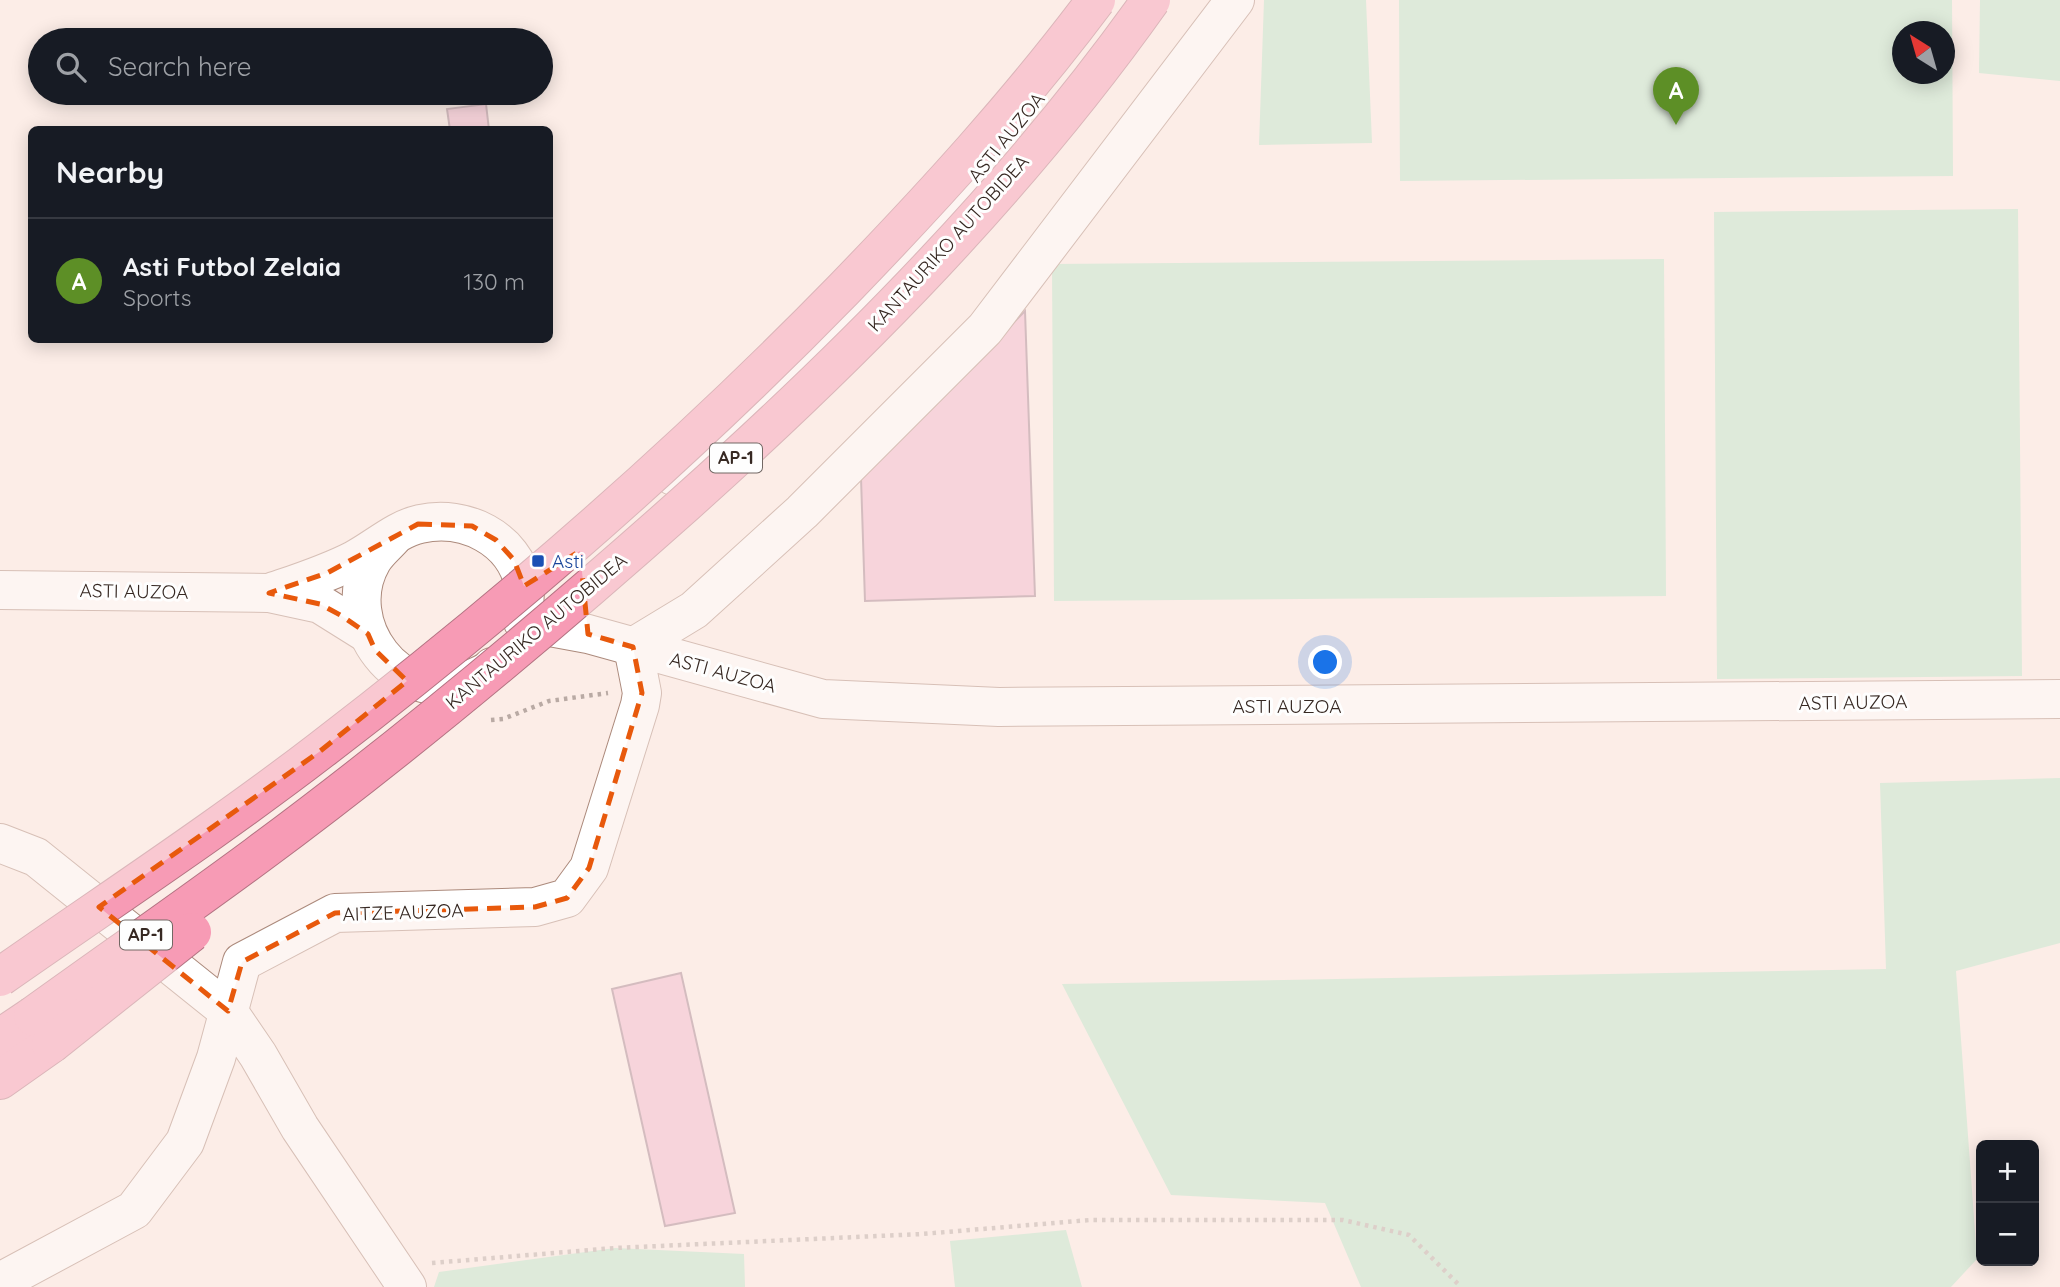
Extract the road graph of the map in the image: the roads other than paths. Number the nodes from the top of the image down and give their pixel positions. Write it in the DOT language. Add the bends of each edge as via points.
graph roads {
  1 [pos="1096,0"];
  2 [pos="1117,0"];
  3 [pos="1151,0"];
  4 [pos="1235,0"];
  5 [pos="393,537"];
  6 [pos="496,540"];
  7 [pos="580,551"];
  8 [pos="0,590"];
  9 [pos="269,593"];
  10 [pos="524,604"];
  11 [pos="368,634"];
  12 [pos="588,634"];
  13 [pos="633,647"];
  14 [pos="2060,699"];
  15 [pos="0,844"];
  16 [pos="0,977"];
  17 [pos="228,1011"];
  18 [pos="42,1030"];
  19 [pos="0,1038"];
  20 [pos="0,1080"];
  21 [pos="400,1276"];
  22 [pos="0,1282"];
  1 -- 16 [label="highway, AP-1, bridge" via="1045,69 917,213 741,394 602,520 319,752"];
  2 -- 7 [label="street, ASTI AUZOA" via="940,219 731,429"];
  3 -- 18 [label="highway, KANTAURIKO AUTOBIDEA / AP-1, bridge" via="1114,51 953,243 772,426 598,581 259,854 209,918"];
  4 -- 13 [label="street" via="985,329 802,512 704,601"];
  5 -- 6 [label="street" via="418,524 445,521 472,526"];
  5 -- 9 [label="street, ASTI AUZOA" via="327,573"];
  5 -- 11 [label="street" via="372,561 361,590 362,622"];
  6 -- 7 [label="street"];
  6 -- 10 [label="street" via="514,560"];
  7 -- 10 [label="street"];
  7 -- 12 [label="street"];
  8 -- 9 [label="street, ASTI AUZOA"];
  9 -- 11 [label="street, ASTI AUZOA" via="320,604"];
  10 -- 11 [label="street" via="510,650 488,672 458,684 427,684 398,672 375,650"];
  10 -- 12 [label="street, ASTI AUZOA"];
  12 -- 13 [label="street, ASTI AUZOA"];
  13 -- 14 [label="street, ASTI AUZOA" via="823,699 999,707"];
  13 -- 17 [label="street, AITZE AUZOA" via="642,693 589,868 567,898 535,907 335,913 242,962"];
  15 -- 17 [label="street" via="36,857"];
  17 -- 21 [label="street"];
  17 -- 22 [label="street, AITZE AUZOA" via="185,1142 134,1210"];
  18 -- 19 [label="highway"];
  18 -- 20 [label="highway"];
}
